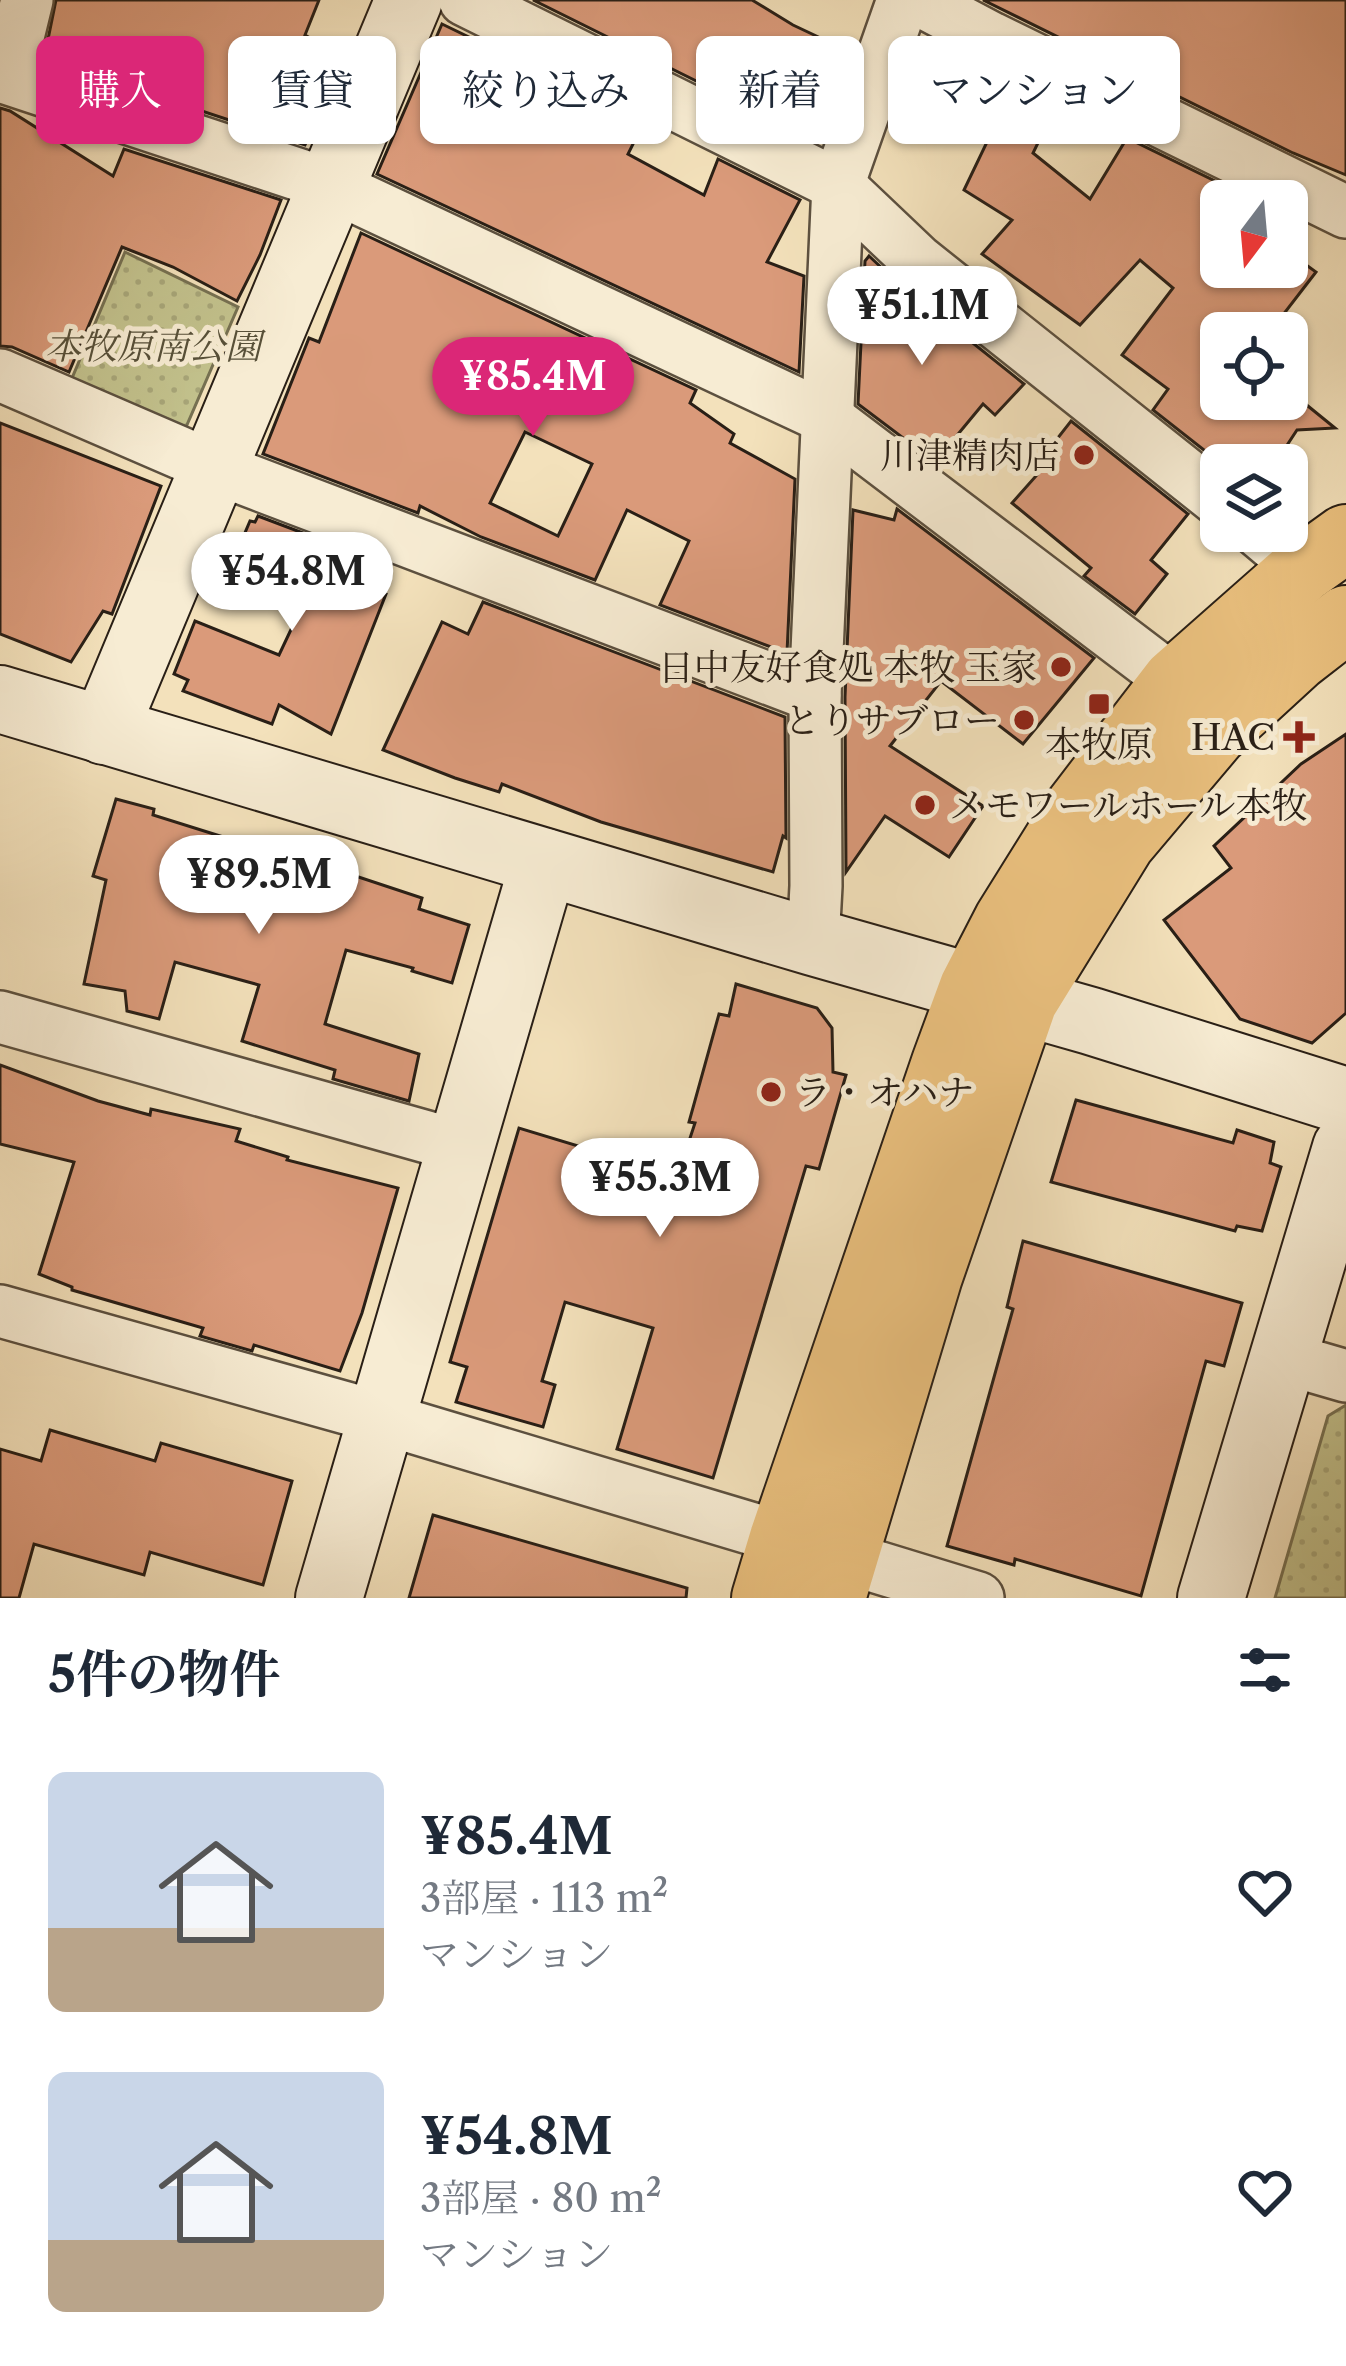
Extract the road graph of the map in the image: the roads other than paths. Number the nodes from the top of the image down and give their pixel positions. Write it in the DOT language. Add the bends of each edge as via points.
graph roads {
  1 [pos="27,0"];
  2 [pos="409,0"];
  3 [pos="465,0"];
  4 [pos="903,0"];
  5 [pos="919,0"];
  6 [pos="4,77"];
  7 [pos="330,184"];
  8 [pos="838,185"];
  9 [pos="1346,212"];
  10 [pos="0,375"];
  11 [pos="826,418"];
  12 [pos="213,467"];
  13 [pos="1200,485"];
  14 [pos="1296,552"];
  15 [pos="1346,619"];
  16 [pos="1175,682"];
  17 [pos="815,696"];
  18 [pos="0,700"];
  19 [pos="104,731"];
  20 [pos="544,862"];
  21 [pos="813,942"];
  22 [pos="998,994"];
  23 [pos="0,1017"];
  24 [pos="1346,1101"];
  25 [pos="459,1146"];
  26 [pos="1346,1148"];
  27 [pos="0,1310"];
  28 [pos="1284,1358"];
  29 [pos="1346,1376"];
  30 [pos="382,1418"];
  31 [pos="806,1573"];
  32 [pos="329,1598"];
  33 [pos="978,1598"];
  34 [pos="1211,1598"];
  1 -- 6 [label="street"];
  2 -- 7 [label="street"];
  3 -- 8 [label="street"];
  4 -- 8 [label="street"];
  5 -- 9 [label="street"];
  6 -- 7 [label="street"];
  7 -- 11 [label="street"];
  7 -- 12 [label="street"];
  8 -- 11 [label="street"];
  8 -- 13 [label="street" via="918,261"];
  10 -- 12 [label="street"];
  11 -- 16 [label="street"];
  11 -- 17 [label="street"];
  12 -- 17 [label="street"];
  12 -- 19 [label="street"];
  14 -- 16 [label="main road"];
  15 -- 22 [label="main road" via="1214,733"];
  16 -- 22 [label="main road" via="1075,812 1009,916"];
  17 -- 21 [label="street"];
  18 -- 19 [label="street"];
  19 -- 20 [label="street"];
  20 -- 21 [label="street"];
  20 -- 25 [label="street"];
  21 -- 22 [label="street"];
  22 -- 24 [label="street"];
  22 -- 31 [label="main road" via="994,1080 929,1276"];
  23 -- 25 [label="street"];
  25 -- 30 [label="street"];
  26 -- 28 [label="street"];
  27 -- 30 [label="street"];
  28 -- 29 [label="street"];
  28 -- 34 [label="street"];
  30 -- 31 [label="street"];
  30 -- 32 [label="street"];
  31 -- 33 [label="street"];
}
